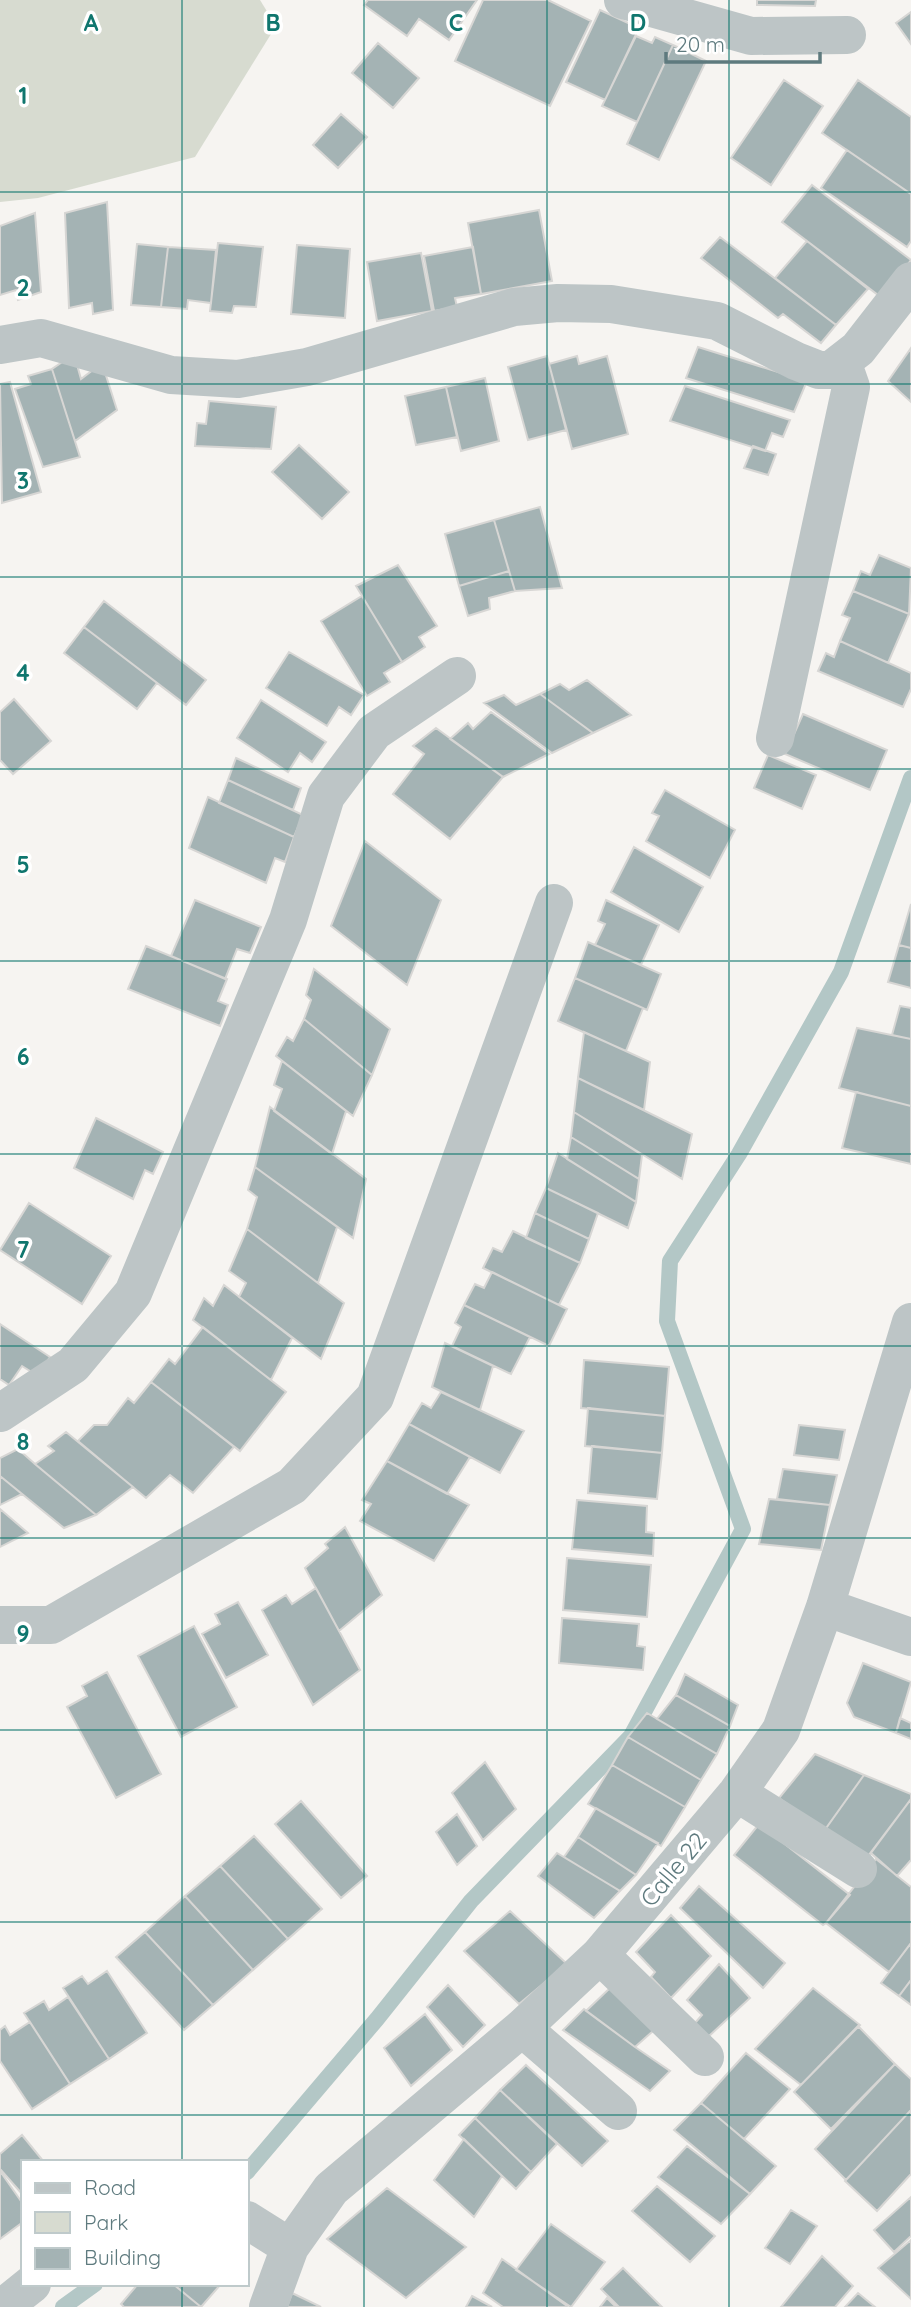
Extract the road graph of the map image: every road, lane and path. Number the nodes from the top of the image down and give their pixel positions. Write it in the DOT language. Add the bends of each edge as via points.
graph roads {
  1 [pos="623,0"];
  2 [pos="847,35"];
  3 [pos="911,281"];
  4 [pos="0,345"];
  5 [pos="850,356"];
  6 [pos="457,676"];
  7 [pos="775,738"];
  8 [pos="554,903"];
  9 [pos="911,1322"];
  10 [pos="0,1413"];
  11 [pos="825,1607"];
  12 [pos="0,1625"];
  13 [pos="911,1637"];
  14 [pos="737,1793"];
  15 [pos="858,1869"];
  16 [pos="600,1955"];
  17 [pos="522,2028"];
  18 [pos="705,2057"];
  19 [pos="618,2111"];
  20 [pos="248,2221"];
  21 [pos="290,2247"];
  22 [pos="29,2286"];
  23 [pos="3,2307"];
  24 [pos="268,2307"];
  1 -- 2 [label="street" via="751,36"];
  3 -- 5 [label="street"];
  4 -- 5 [label="street" via="41,338 171,375 238,379 307,368 514,307 558,303 611,304 717,321 819,370 831,370"];
  5 -- 7 [label="street" via="851,387"];
  6 -- 10 [label="street" via="373,732 326,796 288,920 133,1293 73,1365"];
  8 -- 12 [label="street" via="375,1397 292,1486 51,1625"];
  9 -- 11 [label="street, Calle 22"];
  11 -- 13 [label="street"];
  11 -- 14 [label="street, Calle 22" via="781,1730"];
  14 -- 15 [label="street"];
  14 -- 16 [label="street, Calle 22"];
  16 -- 17 [label="street, Calle 22"];
  16 -- 18 [label="street"];
  17 -- 19 [label="street"];
  17 -- 21 [label="street, Calle 22" via="331,2189"];
  20 -- 21 [label="street"];
  21 -- 24 [label="street, Calle 22"];
  22 -- 23 [label="street"];
}
